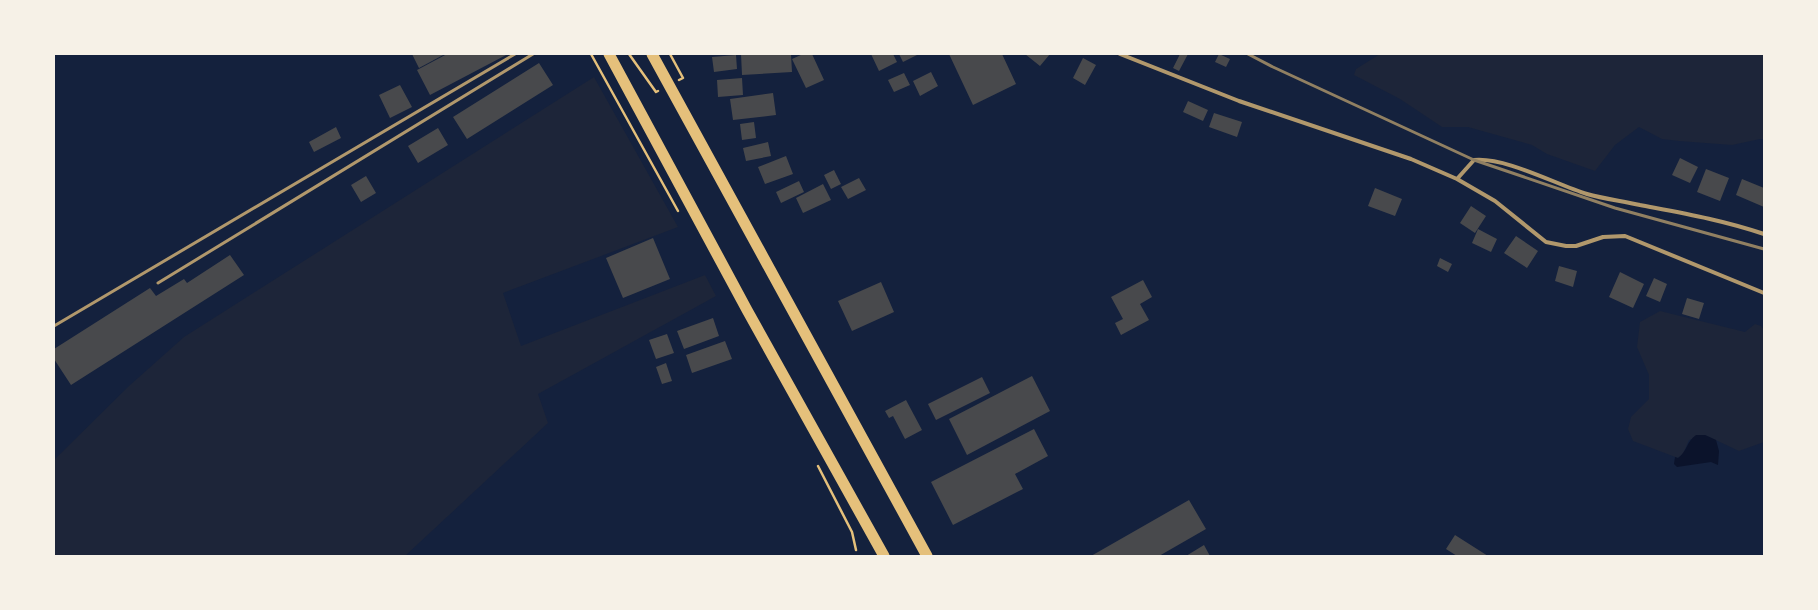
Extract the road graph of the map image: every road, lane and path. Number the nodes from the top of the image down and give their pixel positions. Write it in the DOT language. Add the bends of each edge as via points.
graph roads {
  1 [pos="515,54"];
  2 [pos="533,54"];
  3 [pos="609,54"];
  4 [pos="629,54"];
  5 [pos="652,54"];
  6 [pos="1120,54"];
  7 [pos="669,85"];
  8 [pos="1458,179"];
  9 [pos="1764,234"];
  10 [pos="158,283"];
  11 [pos="1764,292"];
  12 [pos="54,326"];
  13 [pos="884,556"];
  14 [pos="927,556"];
  1 -- 12 [label="lane"];
  2 -- 10 [label="lane"];
  3 -- 13 [label="highway"];
  4 -- 7 [label="path" via="656,92"];
  5 -- 7 [label="highway"];
  6 -- 8 [label="street" via="1239,101 1411,159"];
  7 -- 14 [label="highway"];
  8 -- 9 [label="street" via="1474,160 1482,159 1501,163 1588,194 1701,216"];
  8 -- 11 [label="street" via="1495,201 1546,242 1576,246 1603,237 1625,236"];
}
